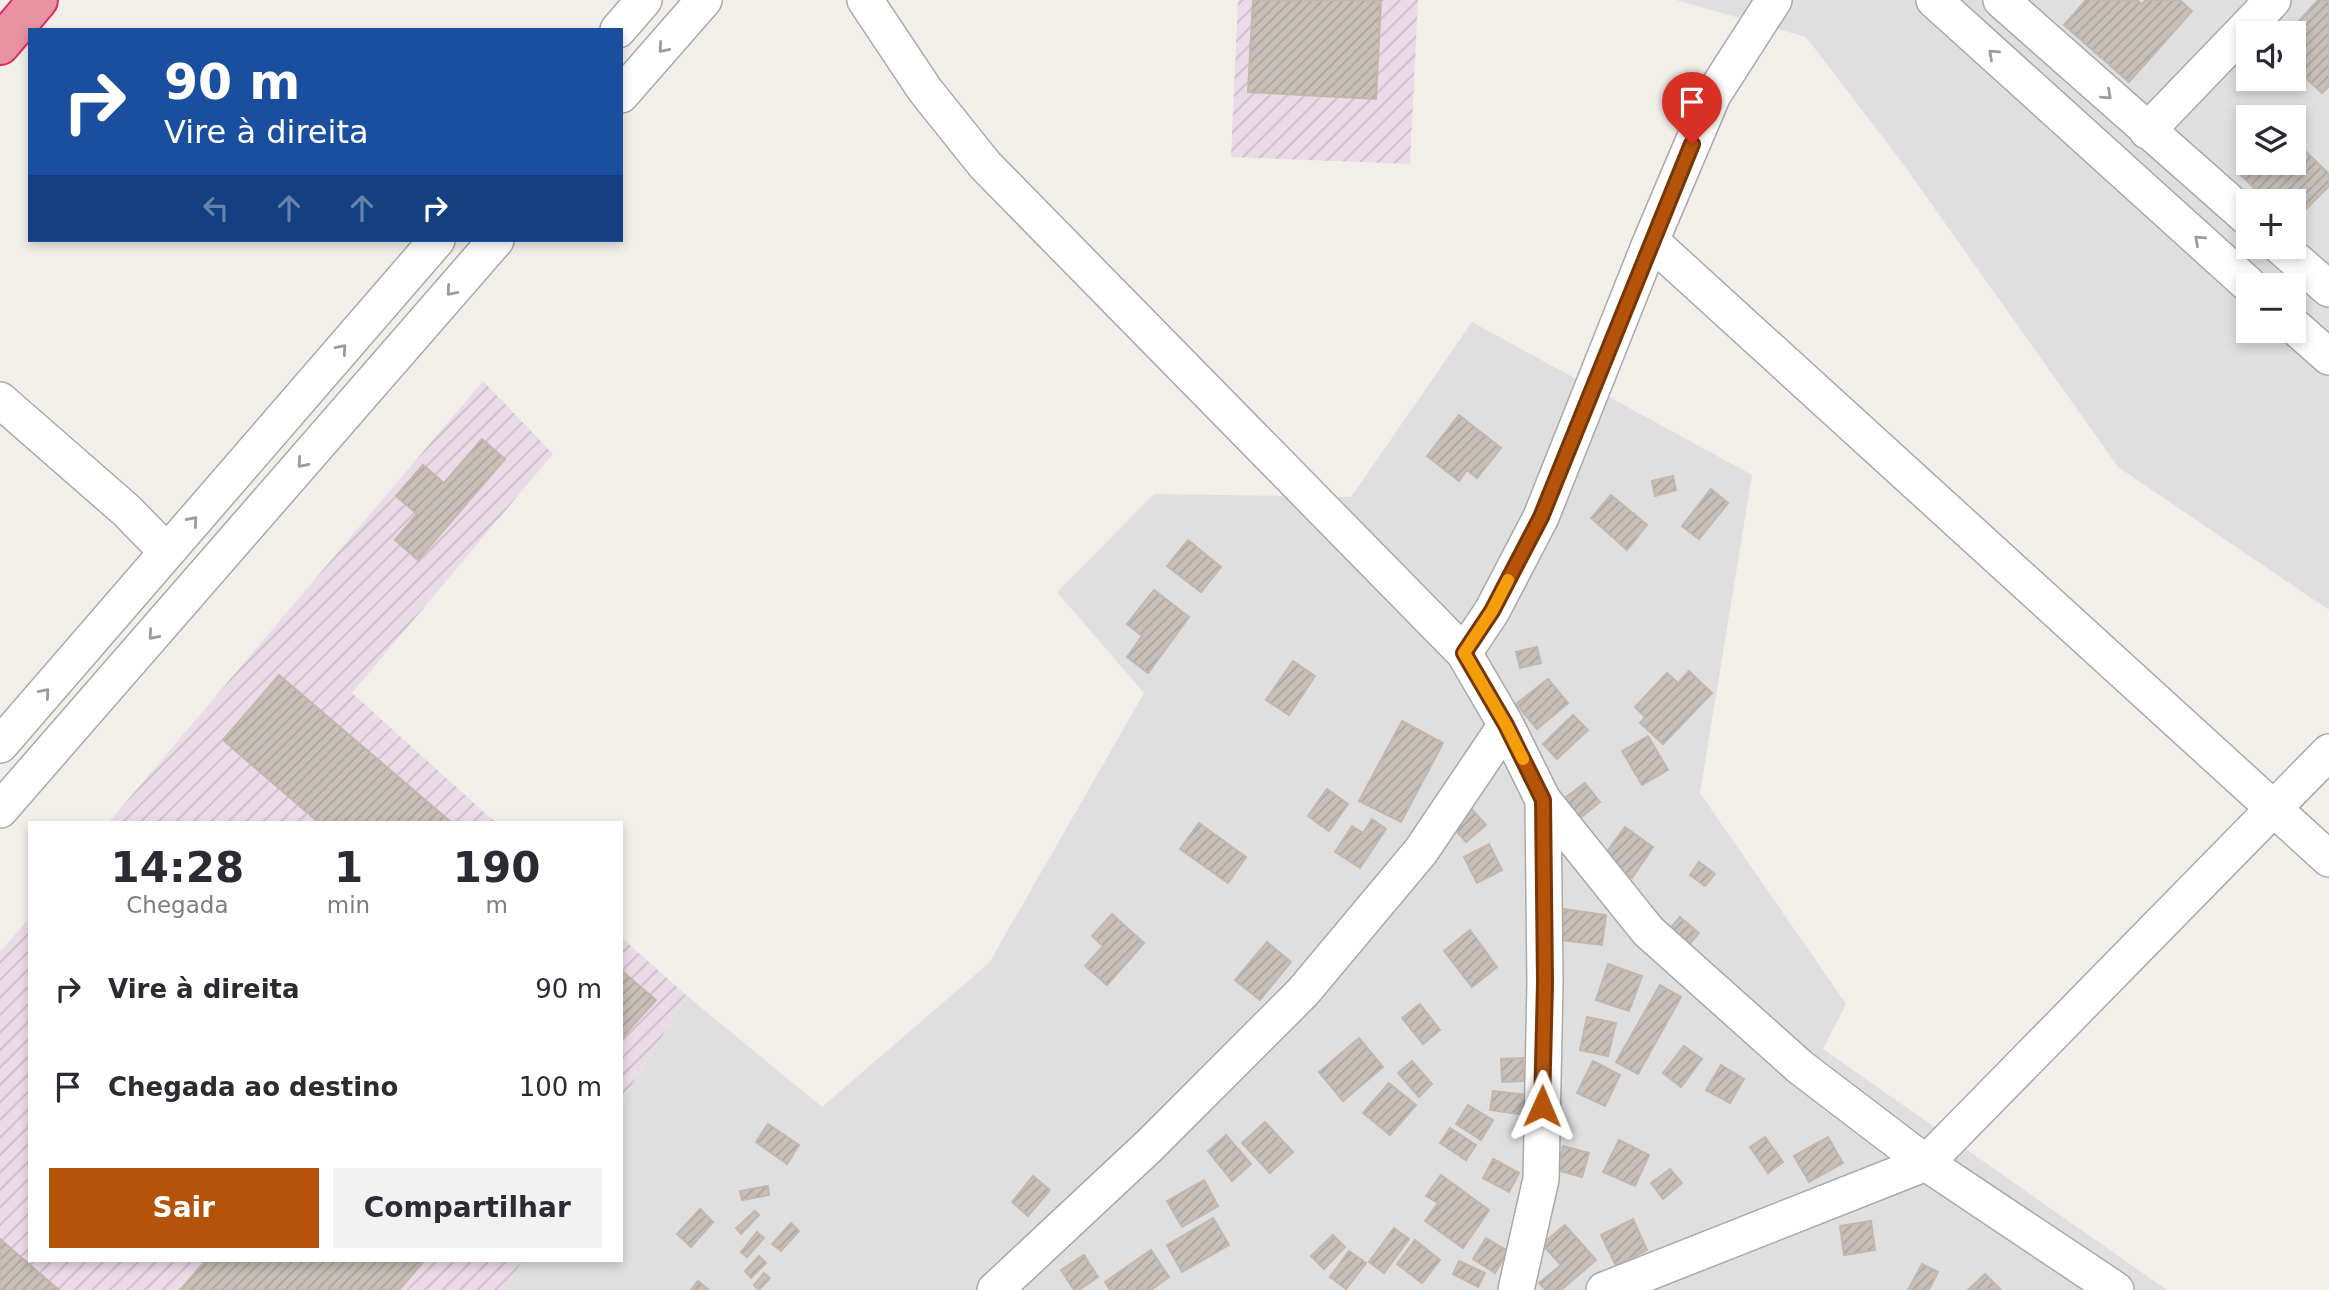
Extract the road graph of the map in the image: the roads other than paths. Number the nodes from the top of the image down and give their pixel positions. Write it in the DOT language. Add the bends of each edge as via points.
graph roads {
  1 [pos="38,0"];
  2 [pos="644,0"];
  3 [pos="704,0"];
  4 [pos="865,0"];
  5 [pos="1774,0"];
  6 [pos="2001,0"];
  7 [pos="2273,0"];
  8 [pos="1948,5"];
  9 [pos="620,28"];
  10 [pos="0,45"];
  11 [pos="2065,57"];
  12 [pos="623,93"];
  13 [pos="2035,93"];
  14 [pos="2147,131"];
  15 [pos="2203,179"];
  16 [pos="2236,208"];
  17 [pos="2172,215"];
  18 [pos="1651,241"];
  19 [pos="435,242"];
  20 [pos="494,242"];
  21 [pos="2295,259"];
  22 [pos="2236,273"];
  23 [pos="2329,289"];
  24 [pos="2306,337"];
  25 [pos="2329,357"];
  26 [pos="0,400"];
  27 [pos="167,552"];
  28 [pos="1464,653"];
  29 [pos="1506,725"];
  30 [pos="0,745"];
  31 [pos="2329,752"];
  32 [pos="1543,800"];
  33 [pos="0,810"];
  34 [pos="2274,811"];
  35 [pos="2329,859"];
  36 [pos="1926,1163"];
  37 [pos="995,1290"];
  38 [pos="1516,1290"];
  39 [pos="1604,1290"];
  40 [pos="2116,1290"];
  1 -- 10 [label="highway"];
  2 -- 9 [label="street"];
  3 -- 12 [label="street, one-way"];
  4 -- 28 [label="street" via="925,90 985,165"];
  5 -- 18 [label="street" via="1713,95"];
  6 -- 11 [label="street"];
  7 -- 14 [label="street"];
  13 -- 8 [label="street, one-way"];
  11 -- 13 [label="street"];
  11 -- 14 [label="street, one-way"];
  13 -- 17 [label="street"];
  14 -- 15 [label="street"];
  15 -- 16 [label="street"];
  15 -- 17 [label="street"];
  22 -- 17 [label="street, one-way"];
  18 -- 28 [label="street" via="1541,517 1492,611"];
  18 -- 34 [label="street"];
  27 -- 19 [label="street, one-way"];
  20 -- 33 [label="street, one-way"];
  21 -- 23 [label="street"];
  24 -- 25 [label="street"];
  26 -- 27 [label="street"];
  30 -- 27 [label="street, one-way"];
  28 -- 29 [label="street"];
  29 -- 32 [label="street"];
  29 -- 37 [label="street" via="1421,851 1303,992 1149,1146"];
  31 -- 34 [label="street"];
  32 -- 36 [label="street" via="1648,931 1800,1067"];
  32 -- 38 [label="street" via="1541,1180"];
  34 -- 35 [label="street"];
  34 -- 36 [label="street"];
  36 -- 39 [label="street"];
  36 -- 40 [label="street"];
}
